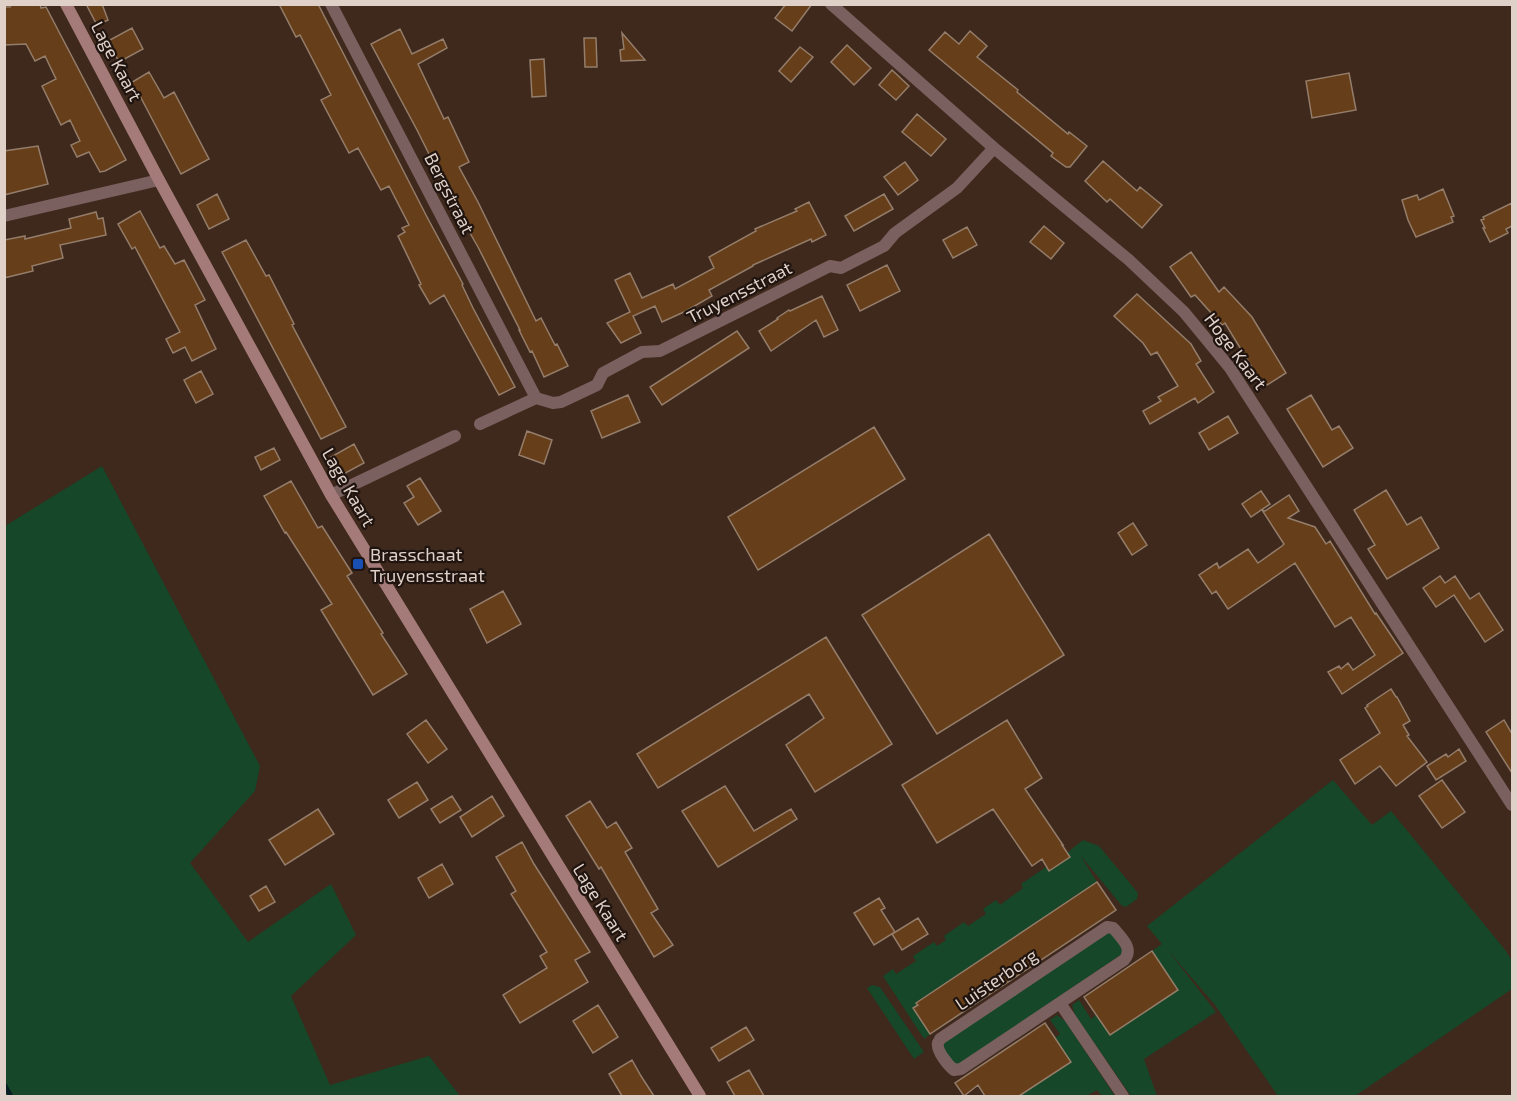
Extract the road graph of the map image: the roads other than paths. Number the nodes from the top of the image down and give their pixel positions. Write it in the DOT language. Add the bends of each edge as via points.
graph roads {
  1 [pos="66,4"];
  2 [pos="331,4"];
  3 [pos="831,4"];
  4 [pos="994,148"];
  5 [pos="159,180"];
  6 [pos="4,216"];
  7 [pos="536,398"];
  8 [pos="480,424"];
  9 [pos="455,436"];
  10 [pos="331,495"];
  11 [pos="1512,805"];
  12 [pos="1060,1003"];
  13 [pos="700,1096"];
  14 [pos="1124,1096"];
  1 -- 5 [label="street, Lage Kaart"];
  2 -- 7 [label="street, Bergstraat"];
  3 -- 4 [label="street, Hoge Kaart"];
  4 -- 7 [label="street, Truyensstraat" via="957,188 895,233 884,246 841,268 830,266 660,351 642,352 603,372 597,385 561,402"];
  4 -- 11 [label="street, Hoge Kaart" via="1129,260 1184,312 1230,368"];
  5 -- 6 [label="street"];
  5 -- 10 [label="street, Lage Kaart"];
  7 -- 8 [label="street, Truyensstraat"];
  9 -- 10 [label="street"];
  10 -- 13 [label="street, Lage Kaart"];
  12 -- 12 [label="street, Luisterborg" via="1127,957 1128,948 1113,928 1107,927 940,1039 938,1047 951,1068 961,1069"];
  12 -- 14 [label="street"];
}
